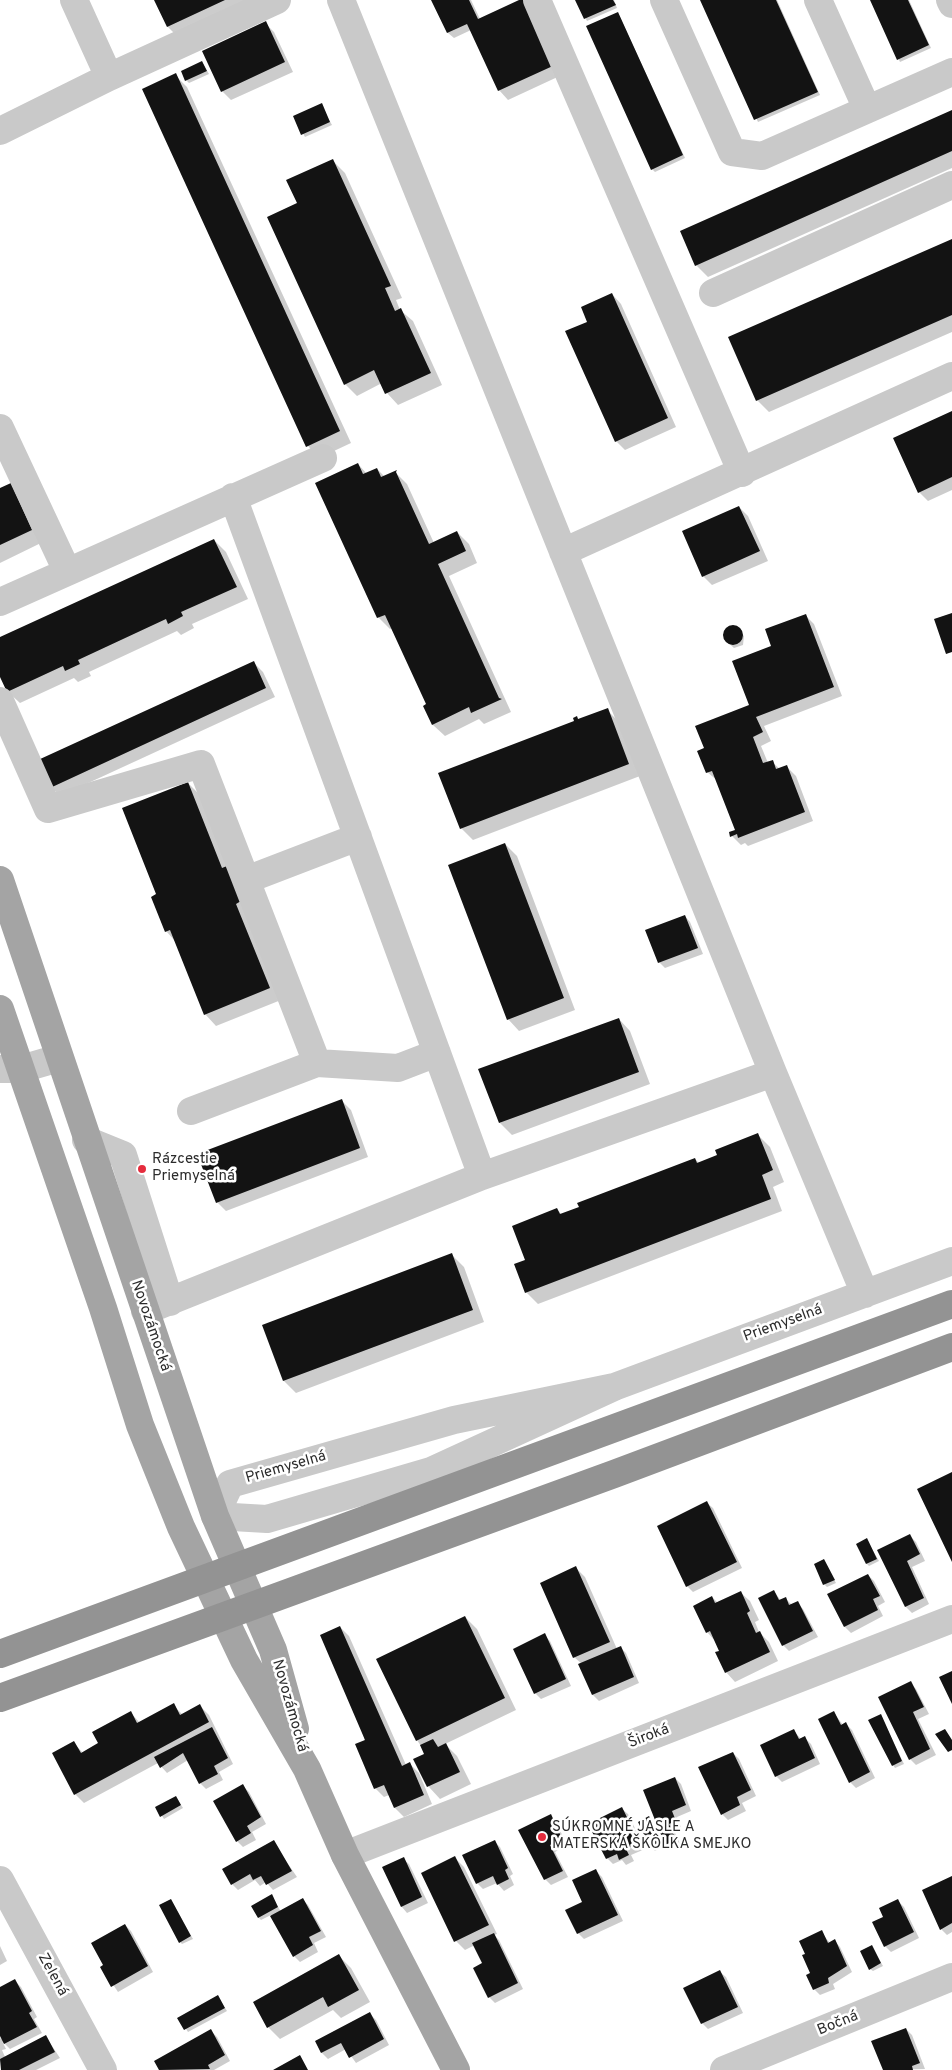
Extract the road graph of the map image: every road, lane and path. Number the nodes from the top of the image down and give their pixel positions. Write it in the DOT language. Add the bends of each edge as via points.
graph roads {
  1 [pos="74,0"];
  2 [pos="276,0"];
  3 [pos="341,0"];
  4 [pos="536,0"];
  5 [pos="664,0"];
  6 [pos="818,0"];
  7 [pos="950,0"];
  8 [pos="952,4"];
  9 [pos="952,72"];
  10 [pos="109,78"];
  11 [pos="867,109"];
  12 [pos="0,131"];
  13 [pos="952,186"];
  14 [pos="713,293"];
  15 [pos="952,376"];
  16 [pos="0,428"];
  17 [pos="324,458"];
  18 [pos="742,473"];
  19 [pos="233,497"];
  20 [pos="563,552"];
  21 [pos="67,571"];
  22 [pos="0,602"];
  23 [pos="0,701"];
  24 [pos="358,837"];
  25 [pos="0,880"];
  26 [pos="246,880"];
  27 [pos="0,1009"];
  28 [pos="437,1053"];
  29 [pos="60,1058"];
  30 [pos="317,1063"];
  31 [pos="10,1069"];
  32 [pos="773,1072"];
  33 [pos="191,1111"];
  34 [pos="86,1140"];
  35 [pos="482,1176"];
  36 [pos="952,1261"];
  37 [pos="864,1294"];
  38 [pos="170,1302"];
  39 [pos="952,1304"];
  40 [pos="145,1311"];
  41 [pos="952,1347"];
  42 [pos="614,1387"];
  43 [pos="215,1516"];
  44 [pos="181,1527"];
  45 [pos="952,1619"];
  46 [pos="0,1654"];
  47 [pos="0,1698"];
  48 [pos="307,1769"];
  49 [pos="345,1854"];
  50 [pos="0,1880"];
  51 [pos="952,1977"];
  52 [pos="103,2070"];
  53 [pos="456,2070"];
  54 [pos="724,2070"];
  1 -- 10 [label="street"];
  2 -- 10 [label="street"];
  3 -- 20 [label="street"];
  4 -- 18 [label="street"];
  5 -- 11 [label="street" via="732,152 762,156"];
  6 -- 11 [label="street"];
  7 -- 8 [label="street"];
  9 -- 11 [label="street"];
  10 -- 12 [label="street"];
  13 -- 14 [label="street"];
  15 -- 18 [label="street"];
  16 -- 21 [label="street"];
  17 -- 19 [label="street"];
  18 -- 20 [label="street"];
  19 -- 21 [label="street"];
  19 -- 24 [label="street"];
  20 -- 32 [label="street"];
  21 -- 22 [label="street"];
  23 -- 26 [label="street" via="48,810 201,764"];
  24 -- 26 [label="street"];
  24 -- 28 [label="street"];
  25 -- 29 [label="main road, Novozámocká"];
  26 -- 30 [label="street"];
  27 -- 31 [label="main road, Novozámocká"];
  28 -- 30 [label="street" via="398,1068"];
  28 -- 35 [label="street"];
  29 -- 31 [label="street"];
  29 -- 34 [label="main road, Novozámocká"];
  30 -- 33 [label="street"];
  31 -- 44 [label="main road, Novozámocká" via="103,1308 140,1425"];
  32 -- 35 [label="street"];
  32 -- 37 [label="street"];
  34 -- 38 [label="street" via="123,1155"];
  34 -- 40 [label="main road, Novozámocká"];
  35 -- 38 [label="street"];
  36 -- 37 [label="street, Priemyselná"];
  37 -- 42 [label="street, Priemyselná"];
  38 -- 40 [label="street"];
  39 -- 46 [label="highway, bridge"];
  40 -- 43 [label="main road, Novozámocká"];
  41 -- 47 [label="highway, bridge"];
  42 -- 43 [label="street, Priemyselná" via="431,1471 267,1519"];
  42 -- 43 [label="street, Priemyselná" via="454,1420 230,1484"];
  43 -- 44 [label="main road"];
  43 -- 48 [label="main road, Novozámocká" via="273,1650"];
  44 -- 48 [label="main road, Novozámocká" via="244,1660"];
  45 -- 49 [label="street, Široká"];
  48 -- 49 [label="main road, Novozámocká"];
  49 -- 53 [label="main road, Novozámocká"];
  50 -- 52 [label="street, Zelená"];
  51 -- 54 [label="street, Bočná"];
}
